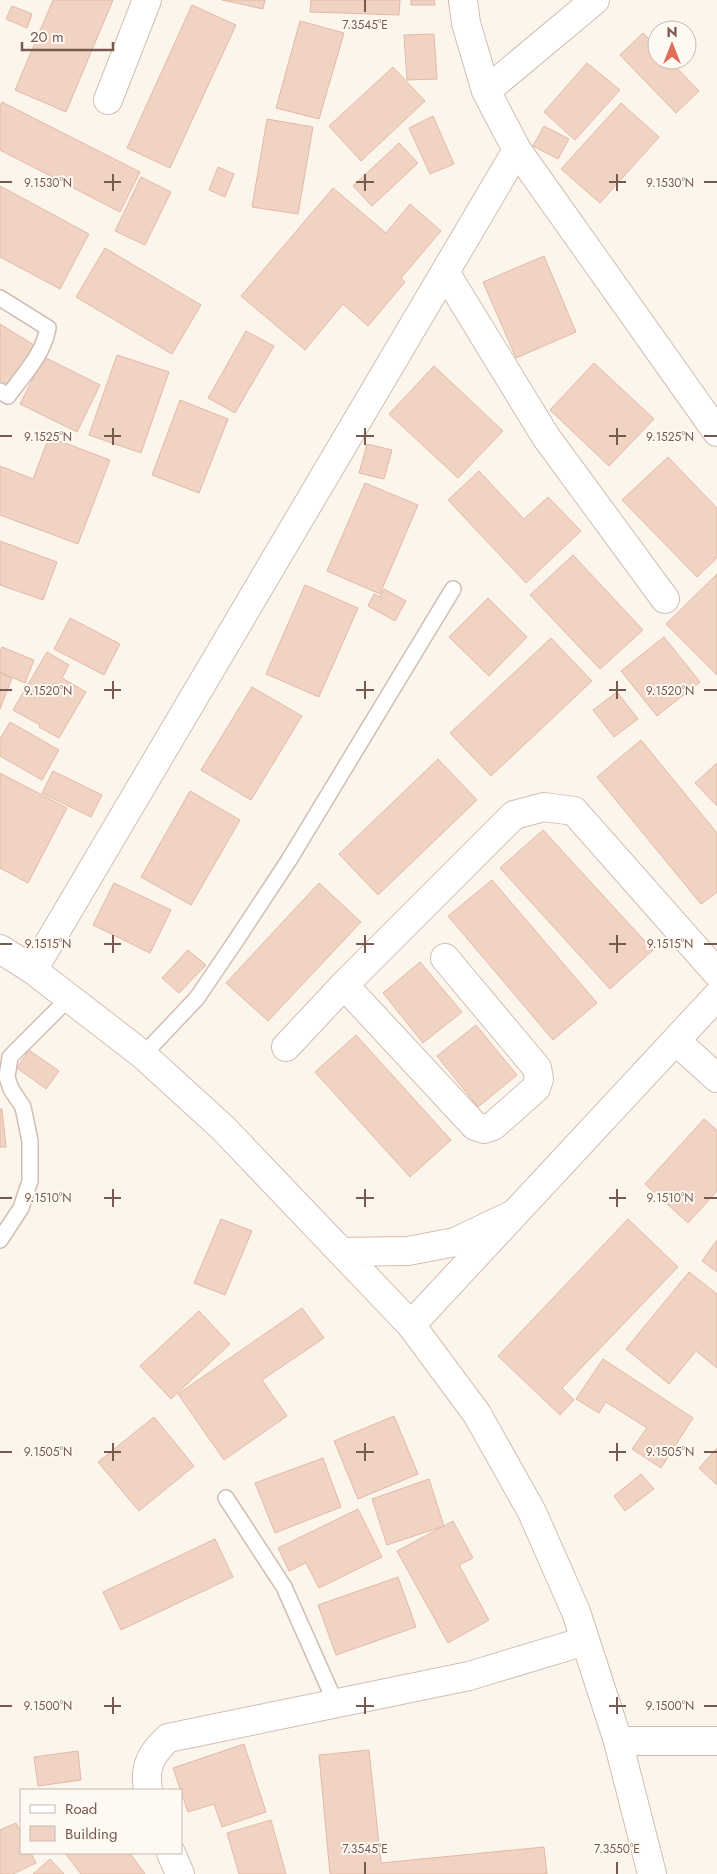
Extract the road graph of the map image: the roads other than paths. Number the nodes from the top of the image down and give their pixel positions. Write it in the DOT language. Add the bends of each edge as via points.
graph roads {
  1 [pos="147,0"];
  2 [pos="463,0"];
  3 [pos="595,0"];
  4 [pos="486,91"];
  5 [pos="108,100"];
  6 [pos="517,150"];
  7 [pos="445,272"];
  8 [pos="0,298"];
  9 [pos="0,391"];
  10 [pos="717,432"];
  11 [pos="453,589"];
  12 [pos="665,599"];
  13 [pos="0,949"];
  14 [pos="445,958"];
  15 [pos="33,970"];
  16 [pos="717,973"];
  17 [pos="344,985"];
  18 [pos="717,996"];
  19 [pos="69,998"];
  20 [pos="676,1040"];
  21 [pos="286,1047"];
  22 [pos="143,1055"];
  23 [pos="717,1078"];
  24 [pos="514,1214"];
  25 [pos="0,1240"];
  26 [pos="341,1252"];
  27 [pos="411,1325"];
  28 [pos="226,1498"];
  29 [pos="585,1641"];
  30 [pos="336,1704"];
  31 [pos="618,1741"];
  32 [pos="717,1741"];
  33 [pos="148,1789"];
  34 [pos="172,1854"];
  35 [pos="180,1874"];
  36 [pos="652,1874"];
  1 -- 5 [label="street"];
  2 -- 4 [label="street" via="466,23"];
  3 -- 4 [label="street"];
  4 -- 6 [label="street"];
  6 -- 7 [label="street"];
  6 -- 10 [label="street"];
  7 -- 12 [label="street" via="546,437"];
  7 -- 15 [label="street"];
  8 -- 9 [label="lane" via="48,328 46,341 34,362 8,396"];
  11 -- 22 [label="lane" via="289,860 242,931 197,998"];
  13 -- 15 [label="street"];
  14 -- 17 [label="street" via="536,1068 536,1088 493,1126 484,1129 475,1126"];
  15 -- 19 [label="street"];
  16 -- 17 [label="street" via="574,811 544,808 514,815"];
  17 -- 21 [label="street"];
  18 -- 20 [label="street"];
  19 -- 22 [label="street"];
  19 -- 25 [label="lane" via="10,1057 7,1077 23,1106 30,1141 30,1181 21,1208"];
  20 -- 23 [label="street"];
  20 -- 24 [label="street"];
  22 -- 26 [label="street" via="223,1128"];
  24 -- 26 [label="street" via="455,1242 408,1251"];
  24 -- 27 [label="street"];
  26 -- 27 [label="street"];
  27 -- 29 [label="street" via="478,1414 532,1512 576,1612"];
  28 -- 30 [label="lane" via="284,1587"];
  29 -- 30 [label="street" via="469,1676"];
  29 -- 31 [label="street"];
  30 -- 33 [label="street" via="168,1738 154,1750 148,1766"];
  31 -- 32 [label="street"];
  31 -- 36 [label="street"];
  34 -- 35 [label="street"];
}
